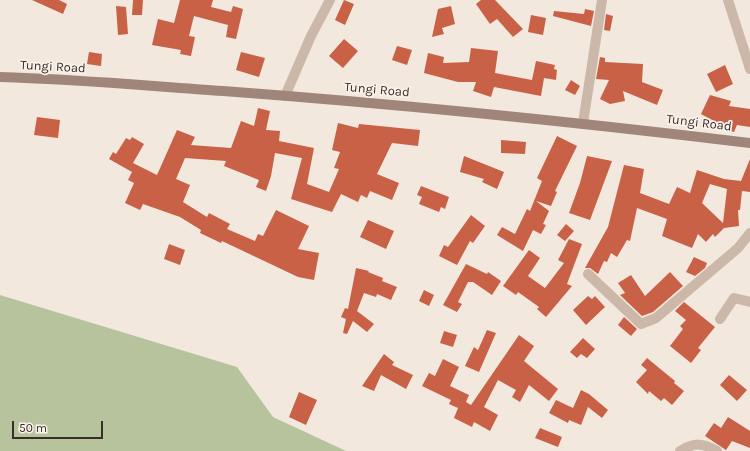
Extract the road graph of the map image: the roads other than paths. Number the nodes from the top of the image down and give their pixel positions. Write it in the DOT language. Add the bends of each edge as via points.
graph roads {
  1 [pos="330,0"];
  2 [pos="602,0"];
  3 [pos="728,0"];
  4 [pos="750,69"];
  5 [pos="0,77"];
  6 [pos="285,96"];
  7 [pos="583,123"];
  8 [pos="750,142"];
  9 [pos="750,233"];
  10 [pos="588,274"];
  11 [pos="750,302"];
  12 [pos="720,319"];
  13 [pos="680,451"];
  14 [pos="717,451"];
  1 -- 6 [label="street" via="310,36"];
  2 -- 7 [label="street"];
  3 -- 4 [label="street"];
  5 -- 6 [label="main road, Tungi Road"];
  6 -- 7 [label="main road, Tungi Road"];
  7 -- 8 [label="main road, Tungi Road"];
  9 -- 10 [label="street" via="738,248 647,324 641,324 635,319"];
  11 -- 12 [label="street" via="734,298"];
  13 -- 14 [label="street" via="696,444 704,444"];
}
